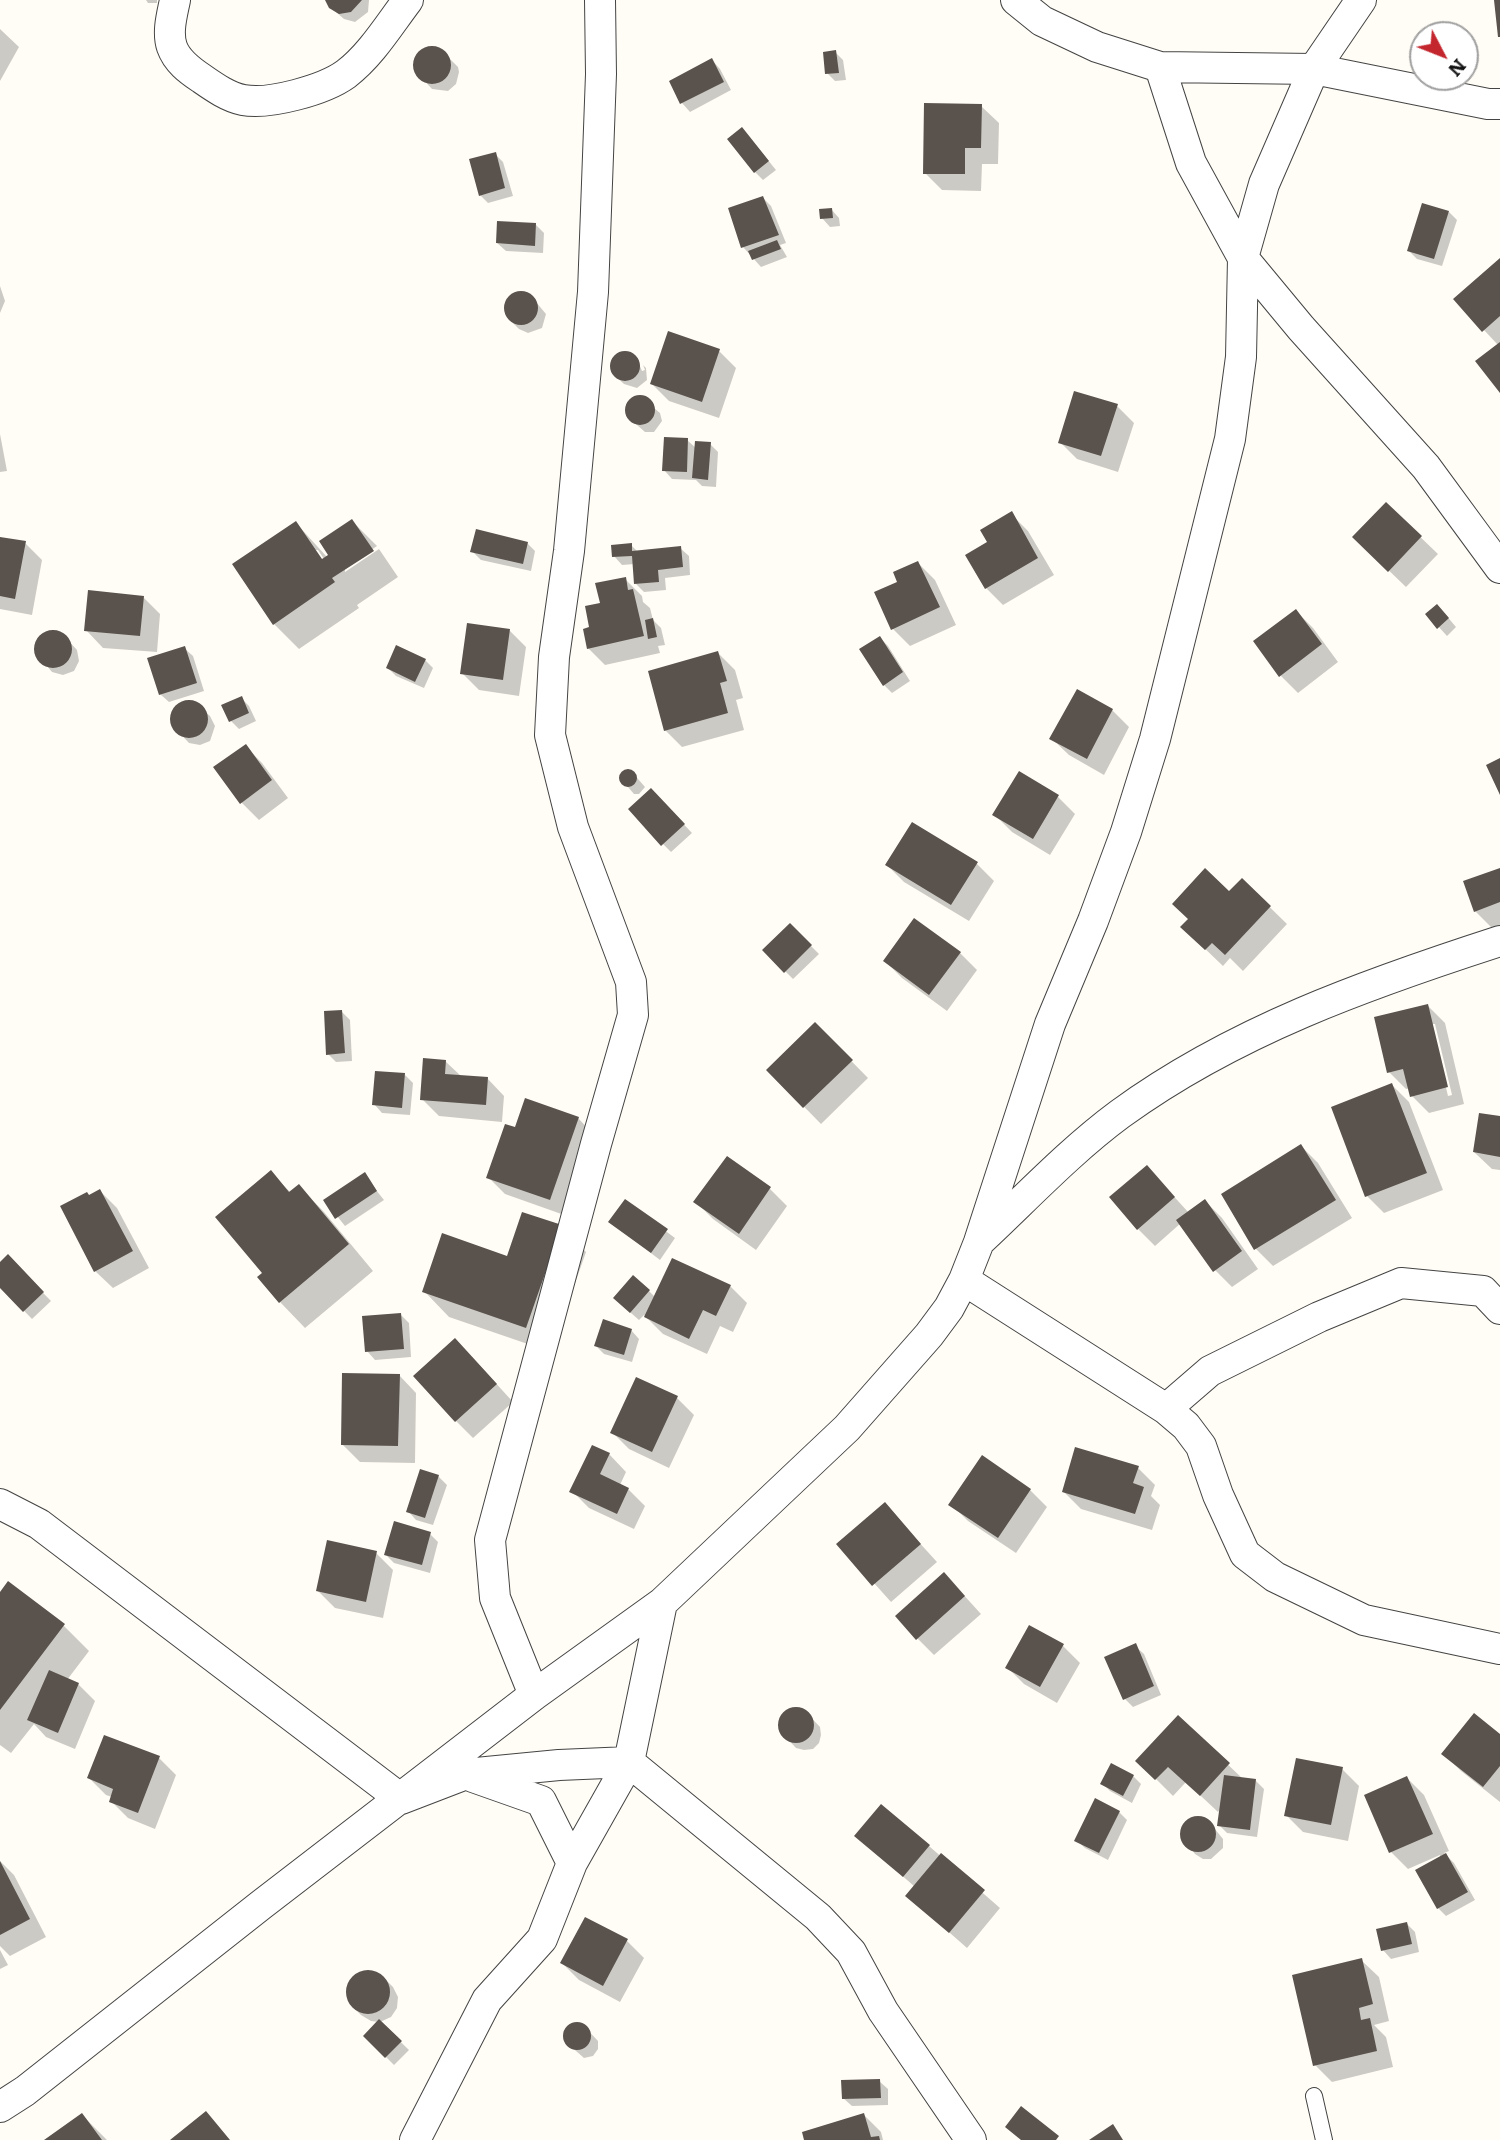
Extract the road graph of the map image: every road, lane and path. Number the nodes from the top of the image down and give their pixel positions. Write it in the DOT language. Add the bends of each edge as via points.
graph roads {
  1 [pos="175,0"];
  2 [pos="408,0"];
  3 [pos="600,0"];
  4 [pos="1016,0"];
  5 [pos="1361,0"];
  6 [pos="1160,67"];
  7 [pos="1314,69"];
  8 [pos="1496,108"];
  9 [pos="1242,258"];
  10 [pos="1500,568"];
  11 [pos="1500,942"];
  12 [pos="978,1242"];
  13 [pos="964,1280"];
  14 [pos="1500,1309"];
  15 [pos="1166,1409"];
  16 [pos="0,1504"];
  17 [pos="662,1604"];
  18 [pos="1500,1649"];
  19 [pos="534,1695"];
  20 [pos="629,1762"];
  21 [pos="466,1774"];
  22 [pos="401,1799"];
  23 [pos="572,1863"];
  24 [pos="1314,2096"];
  25 [pos="0,2107"];
  26 [pos="415,2140"];
  27 [pos="971,2140"];
  28 [pos="1324,2140"];
  1 -- 2 [label="street" via="169,26 172,48 185,68 242,100 267,101 345,74 367,54"];
  3 -- 19 [label="street" via="593,292 569,551 554,657 550,735 573,827 631,982 633,1015 490,1540 495,1598"];
  4 -- 6 [label="street" via="1042,21 1097,47"];
  5 -- 7 [label="street"];
  6 -- 7 [label="street"];
  6 -- 9 [label="street" via="1191,163"];
  7 -- 8 [label="street"];
  7 -- 9 [label="street" via="1264,184"];
  9 -- 10 [label="street" via="1426,467"];
  9 -- 12 [label="street" via="1241,357 1230,439 1155,738 1126,832 1050,1024"];
  11 -- 12 [label="street" via="1388,978 1219,1052 1119,1115"];
  12 -- 13 [label="street"];
  13 -- 15 [label="street"];
  13 -- 17 [label="street" via="929,1335 847,1428"];
  14 -- 15 [label="street" via="1483,1291 1401,1283 1210,1371"];
  15 -- 18 [label="street" via="1201,1446 1245,1554 1275,1577 1364,1620"];
  16 -- 22 [label="street" via="39,1524"];
  17 -- 19 [label="street"];
  17 -- 20 [label="street"];
  19 -- 22 [label="street"];
  20 -- 21 [label="street"];
  20 -- 23 [label="street"];
  20 -- 27 [label="street" via="818,1917 850,1952 883,2011"];
  21 -- 22 [label="street"];
  21 -- 23 [label="street" via="541,1801"];
  22 -- 25 [label="street"];
  23 -- 26 [label="street" via="542,1939 487,2000"];
  24 -- 28 [label="lane"];
}
